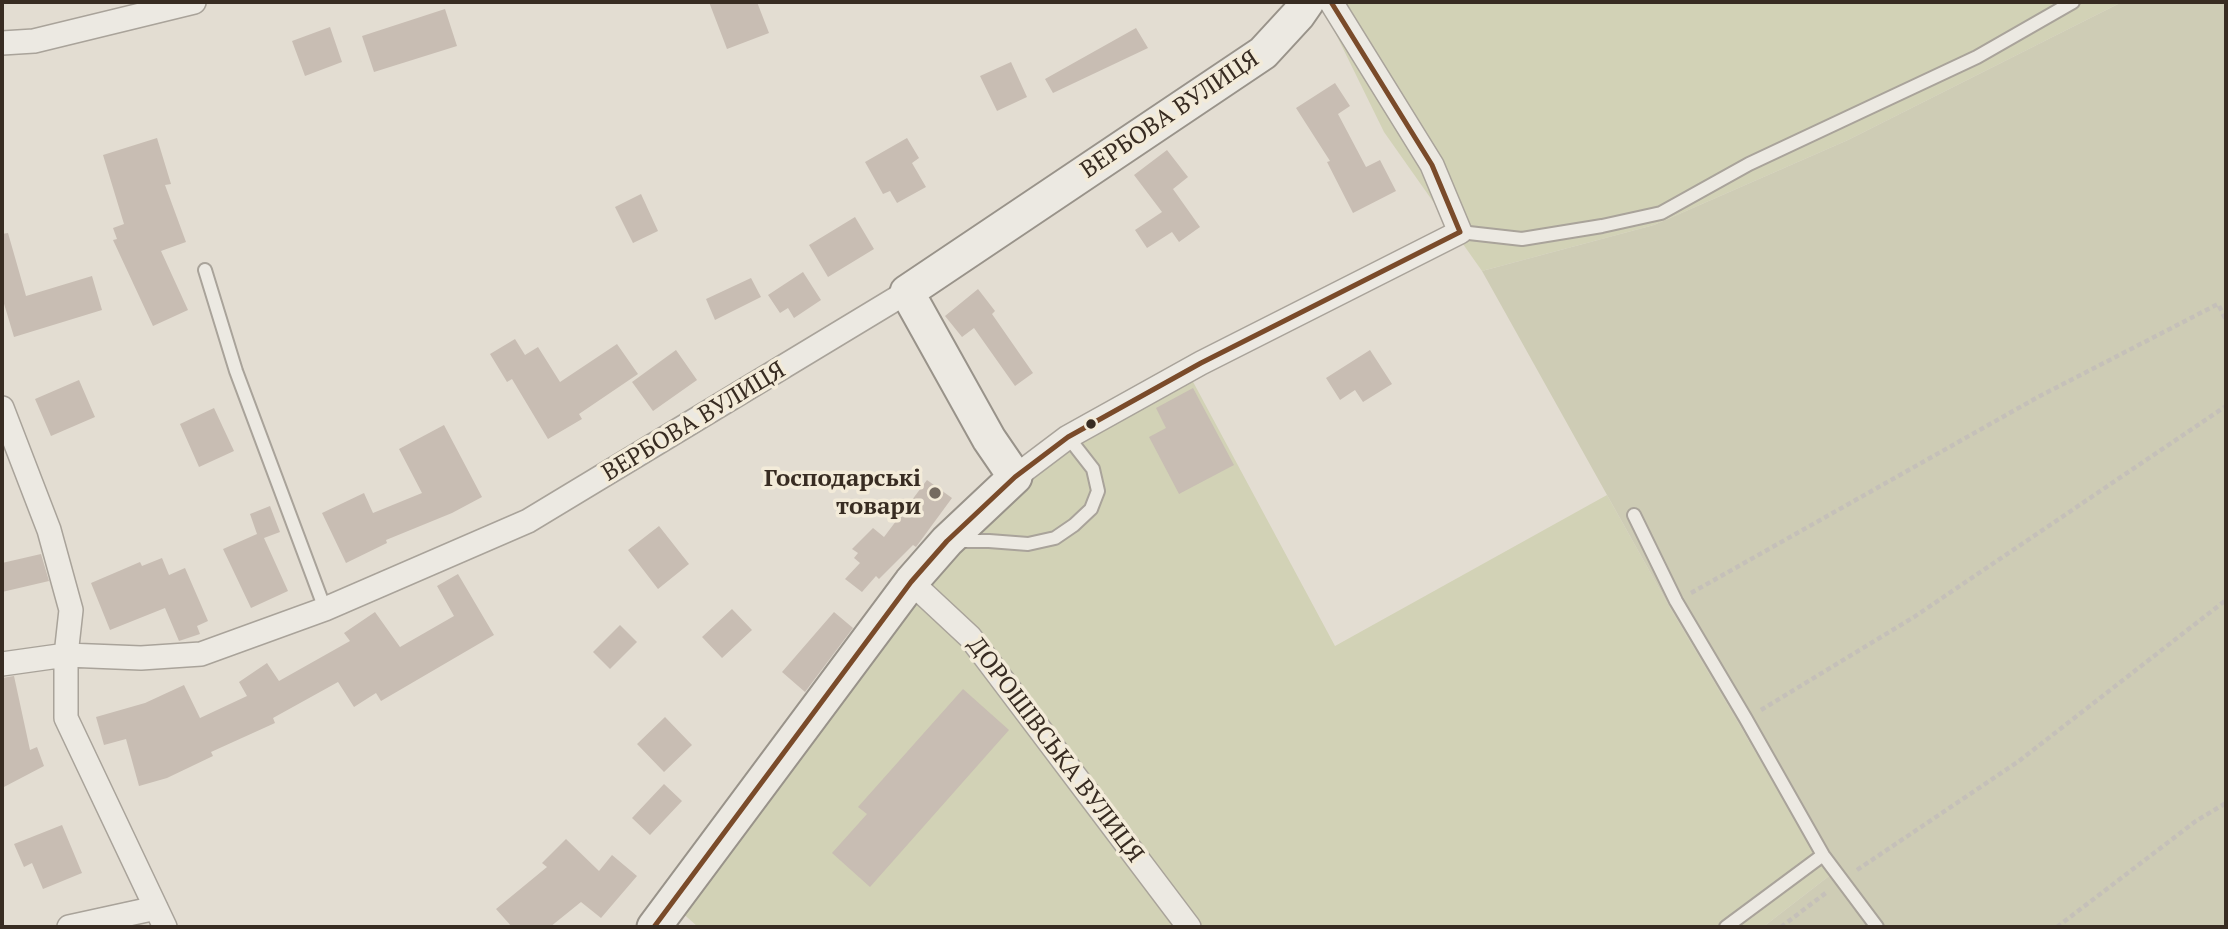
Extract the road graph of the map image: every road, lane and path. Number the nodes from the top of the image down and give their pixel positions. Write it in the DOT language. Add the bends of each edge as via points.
graph roads {
  1 [pos="194,2"];
  2 [pos="1307,2"];
  3 [pos="1331,2"];
  4 [pos="2074,2"];
  5 [pos="2,43"];
  6 [pos="1460,232"];
  7 [pos="205,270"];
  8 [pos="907,292"];
  9 [pos="2226,320"];
  10 [pos="2226,406"];
  11 [pos="2,408"];
  12 [pos="1068,437"];
  13 [pos="1015,477"];
  14 [pos="1634,515"];
  15 [pos="947,541"];
  16 [pos="911,582"];
  17 [pos="2226,600"];
  18 [pos="1676,601"];
  19 [pos="325,609"];
  20 [pos="66,655"];
  21 [pos="2,664"];
  22 [pos="1746,719"];
  23 [pos="2226,803"];
  24 [pos="1823,855"];
  25 [pos="1843,880"];
  26 [pos="160,918"];
  27 [pos="69,927"];
  28 [pos="654,927"];
  29 [pos="1189,927"];
  30 [pos="1726,927"];
  31 [pos="1781,927"];
  32 [pos="1877,927"];
  33 [pos="2057,927"];
  1 -- 5 [label="street" via="34,41"];
  2 -- 8 [label="street, ВЕРБОВА ВУЛИЦЯ" via="1263,53"];
  3 -- 6 [label="street" via="1432,165"];
  4 -- 6 [label="lane" via="1977,57 1749,164 1661,214 1522,239"];
  6 -- 12 [label="street" via="1201,363"];
  7 -- 19 [label="lane" via="236,371"];
  8 -- 13 [label="street"];
  8 -- 19 [label="street, ВЕРБОВА ВУЛИЦЯ" via="528,522"];
  9 -- 18 [label="path" via="2218,304 2038,397"];
  10 -- 22 [label="path" via="1914,617"];
  11 -- 20 [label="street" via="49,530 71,610"];
  12 -- 13 [label="street"];
  12 -- 15 [label="lane" via="1093,469 1098,491 1091,509 1073,526 1055,538 1027,544"];
  13 -- 15 [label="street"];
  14 -- 18 [label="lane"];
  15 -- 16 [label="street"];
  16 -- 28 [label="street"];
  16 -- 29 [label="street, ДОРОШІВСЬКА ВУЛИЦЯ" via="970,637"];
  17 -- 25 [label="path" via="2019,761"];
  18 -- 22 [label="lane"];
  19 -- 20 [label="street, ВЕРБОВА ВУЛИЦЯ" via="201,654 141,658"];
  20 -- 21 [label="street, ВЕРБОВА ВУЛИЦЯ"];
  20 -- 26 [label="street" via="66,718"];
  22 -- 24 [label="lane"];
  23 -- 33 [label="path"];
  24 -- 25 [label="lane"];
  24 -- 30 [label="lane"];
  25 -- 31 [label="path"];
  25 -- 32 [label="lane"];
  26 -- 27 [label="street"];
}
